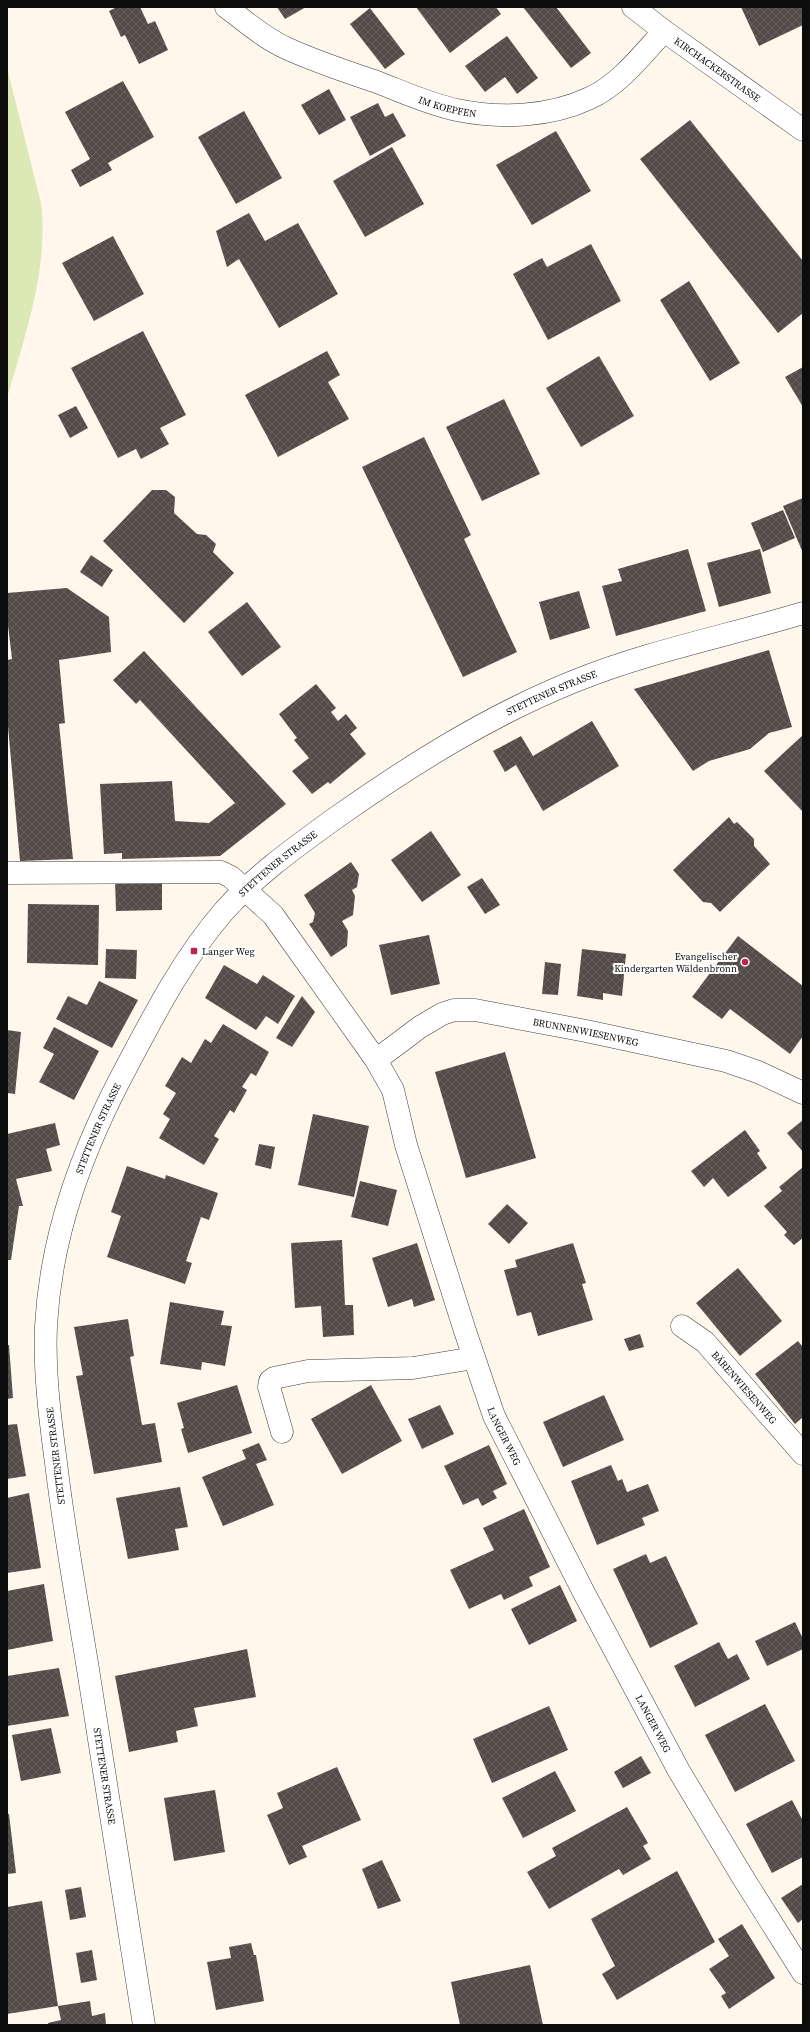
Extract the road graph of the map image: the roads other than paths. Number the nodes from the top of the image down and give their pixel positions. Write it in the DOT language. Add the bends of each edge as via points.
graph roads {
  1 [pos="226,7"];
  2 [pos="633,7"];
  3 [pos="664,31"];
  4 [pos="803,130"];
  5 [pos="803,614"];
  6 [pos="7,873"];
  7 [pos="246,889"];
  8 [pos="376,1060"];
  9 [pos="803,1093"];
  10 [pos="682,1326"];
  11 [pos="474,1358"];
  12 [pos="282,1432"];
  13 [pos="803,1454"];
  14 [pos="803,1973"];
  15 [pos="144,2025"];
  1 -- 3 [label="street, IM KOEPFEN" via="267,38 306,57 439,105 470,112 505,115 553,111 592,98 625,73"];
  2 -- 3 [label="street, KIRCHACKERSTRASSE"];
  3 -- 4 [label="street, KIRCHACKERSTRASSE"];
  5 -- 7 [label="street, STETTENER STRASSE" via="649,655 543,694 436,751 377,788 285,855"];
  6 -- 7 [label="street, LANGER WEG" via="215,870 231,877"];
  7 -- 8 [label="street, LANGER WEG" via="266,906 281,924"];
  7 -- 15 [label="street, STETTENER STRASSE" via="223,913 194,951 113,1092 67,1204 56,1247 48,1301 48,1394 65,1533"];
  8 -- 9 [label="street, BRUNNENWIESENWEG" via="442,1014 454,1010 475,1010 726,1061 758,1072"];
  8 -- 11 [label="street, LANGER WEG" via="393,1090 406,1145"];
  10 -- 13 [label="street, BÄRENWIESENWEG" via="706,1342"];
  11 -- 12 [label="street" via="414,1368 308,1371 274,1378 270,1381 269,1387"];
  11 -- 14 [label="street, LANGER WEG" via="494,1416 634,1688 711,1824"];
}
